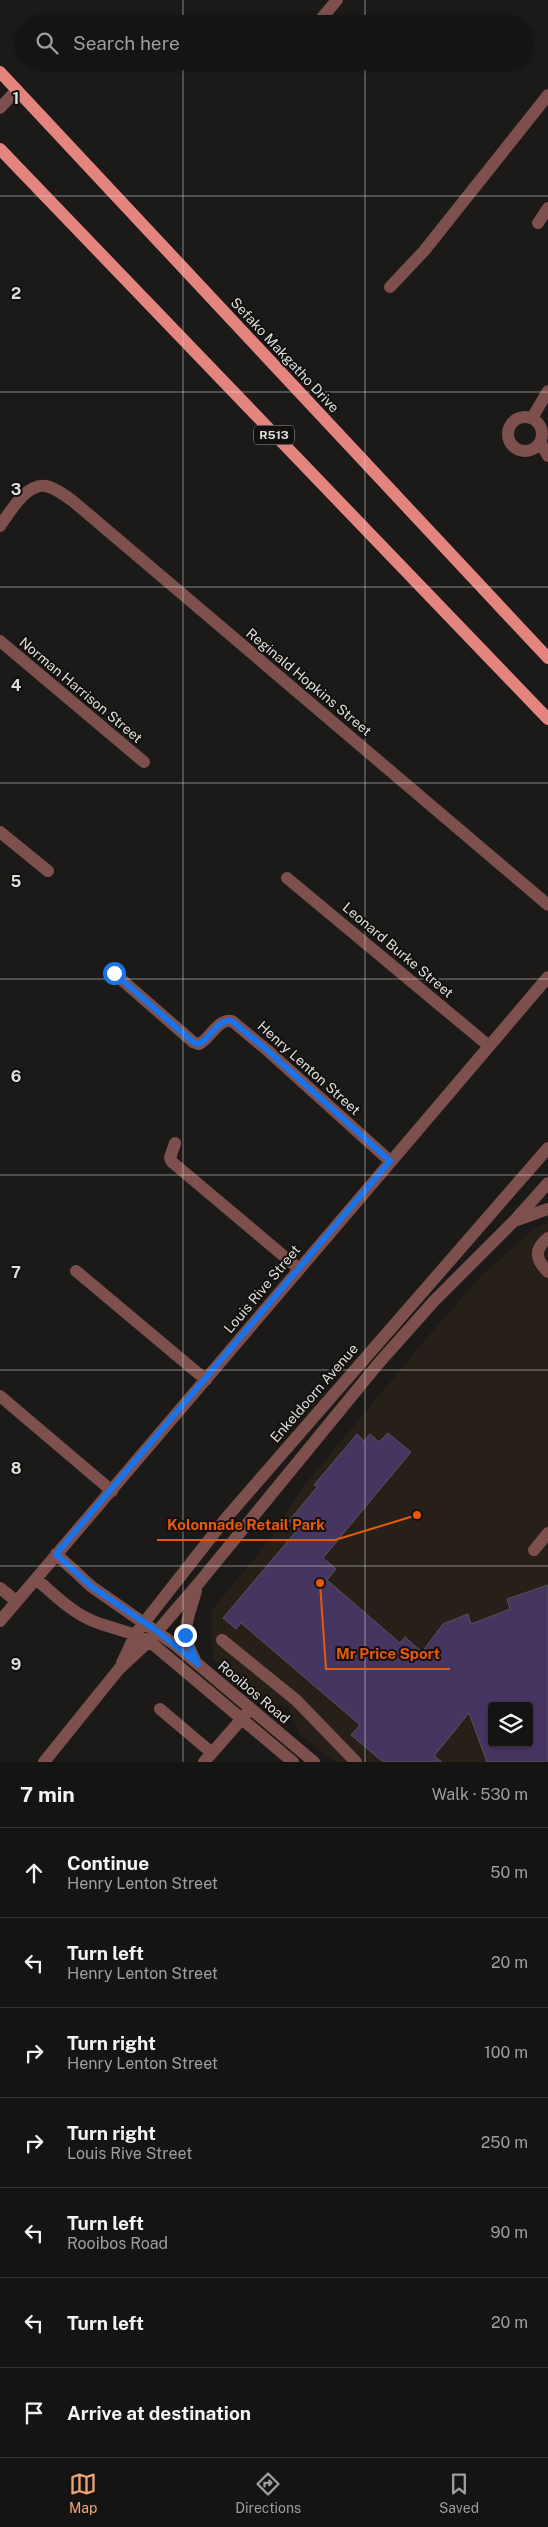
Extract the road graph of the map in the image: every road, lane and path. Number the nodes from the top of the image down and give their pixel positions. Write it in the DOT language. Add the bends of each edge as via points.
graph roads {
  1 [pos="337,0"];
  2 [pos="325,15"];
  3 [pos="0,72"];
  4 [pos="17,90"];
  5 [pos="548,95"];
  6 [pos="0,108"];
  7 [pos="0,149"];
  8 [pos="548,208"];
  9 [pos="538,223"];
  10 [pos="390,287"];
  11 [pos="548,391"];
  12 [pos="532,418"];
  13 [pos="540,442"];
  14 [pos="548,456"];
  15 [pos="0,526"];
  16 [pos="0,641"];
  17 [pos="548,658"];
  18 [pos="548,720"];
  19 [pos="144,762"];
  20 [pos="0,832"];
  21 [pos="48,871"];
  22 [pos="287,878"];
  23 [pos="548,905"];
  24 [pos="114,973"];
  25 [pos="548,977"];
  26 [pos="489,1046"];
  27 [pos="176,1143"];
  28 [pos="547,1151"];
  29 [pos="390,1161"];
  30 [pos="532,1167"];
  31 [pos="548,1182"];
  32 [pos="548,1209"];
  33 [pos="515,1220"];
  34 [pos="548,1238"];
  35 [pos="298,1268"];
  36 [pos="76,1271"];
  37 [pos="548,1272"];
  38 [pos="206,1380"];
  39 [pos="0,1396"];
  40 [pos="112,1490"];
  41 [pos="548,1533"];
  42 [pos="534,1550"];
  43 [pos="56,1554"];
  44 [pos="36,1579"];
  45 [pos="198,1584"];
  46 [pos="0,1588"];
  47 [pos="16,1601"];
  48 [pos="0,1621"];
  49 [pos="144,1622"];
  50 [pos="136,1633"];
  51 [pos="153,1636"];
  52 [pos="222,1640"];
  53 [pos="198,1664"];
  54 [pos="119,1669"];
  55 [pos="160,1710"];
  56 [pos="246,1714"];
  57 [pos="208,1758"];
  58 [pos="312,1761"];
  59 [pos="44,1762"];
  60 [pos="293,1762"];
  61 [pos="356,1762"];
  1 -- 2 [label="street"];
  3 -- 4 [label="main road, Sefako Makgatho Drive"];
  4 -- 6 [label="street"];
  4 -- 17 [label="main road, Sefako Makgatho Drive"];
  5 -- 10 [label="street" via="424,251"];
  7 -- 18 [label="main road, R513"];
  8 -- 9 [label="street"];
  11 -- 12 [label="street"];
  12 -- 13 [label="street" via="542,431"];
  12 -- 13 [label="street" via="521,417 511,422 508,438 514,448 525,451"];
  13 -- 14 [label="street"];
  15 -- 23 [label="street, Reginald Hopkins Street" via="18,502 38,487 46,486 74,502"];
  16 -- 19 [label="street, Norman Harrison Street"];
  20 -- 21 [label="street"];
  22 -- 26 [label="street, Leonard Burke Street"];
  24 -- 29 [label="street, Henry Lenton Street" via="193,1042 204,1042 222,1023 232,1021"];
  25 -- 26 [label="street, Louis Rive Street"];
  26 -- 29 [label="street, Louis Rive Street"];
  27 -- 35 [label="street" via="171,1153 172,1162"];
  28 -- 30 [label="street, Enkeldoorn Avenue"];
  29 -- 35 [label="street, Louis Rive Street"];
  30 -- 31 [label="street"];
  30 -- 49 [label="street, Enkeldoorn Avenue" via="227,1516"];
  31 -- 33 [label="street, Enkeldoorn Avenue"];
  32 -- 33 [label="street"];
  33 -- 45 [label="street, Enkeldoorn Avenue" via="434,1301 378,1364"];
  34 -- 37 [label="street" via="536,1256"];
  35 -- 38 [label="street, Louis Rive Street"];
  36 -- 38 [label="street"];
  38 -- 40 [label="street, Louis Rive Street"];
  39 -- 40 [label="street"];
  40 -- 43 [label="street, Louis Rive Street"];
  41 -- 42 [label="street"];
  43 -- 44 [label="street, Louis Rive Street"];
  43 -- 49 [label="street, Rooibos Road" via="92,1587"];
  44 -- 47 [label="street, Louis Rive Street"];
  44 -- 50 [label="street, Rooibos Road" via="93,1621"];
  45 -- 51 [label="street, Enkeldoorn Avenue"];
  45 -- 53 [label="street" via="185,1628 186,1640"];
  46 -- 47 [label="street"];
  47 -- 48 [label="street, Louis Rive Street"];
  49 -- 50 [label="street, Enkeldoorn Avenue"];
  49 -- 51 [label="street, Rooibos Road"];
  50 -- 51 [label="street, Rooibos Road"];
  50 -- 54 [label="street, Enkeldoorn Avenue"];
  51 -- 53 [label="street, Rooibos Road"];
  51 -- 54 [label="street, Enkeldoorn Avenue"];
  51 -- 56 [label="street, Rooibos Road"];
  52 -- 61 [label="street" via="296,1700"];
  53 -- 56 [label="street, Rooibos Road"];
  54 -- 59 [label="street, Enkeldoorn Avenue"];
  55 -- 57 [label="street"];
  56 -- 57 [label="street"];
  56 -- 58 [label="street, Rooibos Road"];
  56 -- 60 [label="street, Rooibos Road"];
}
